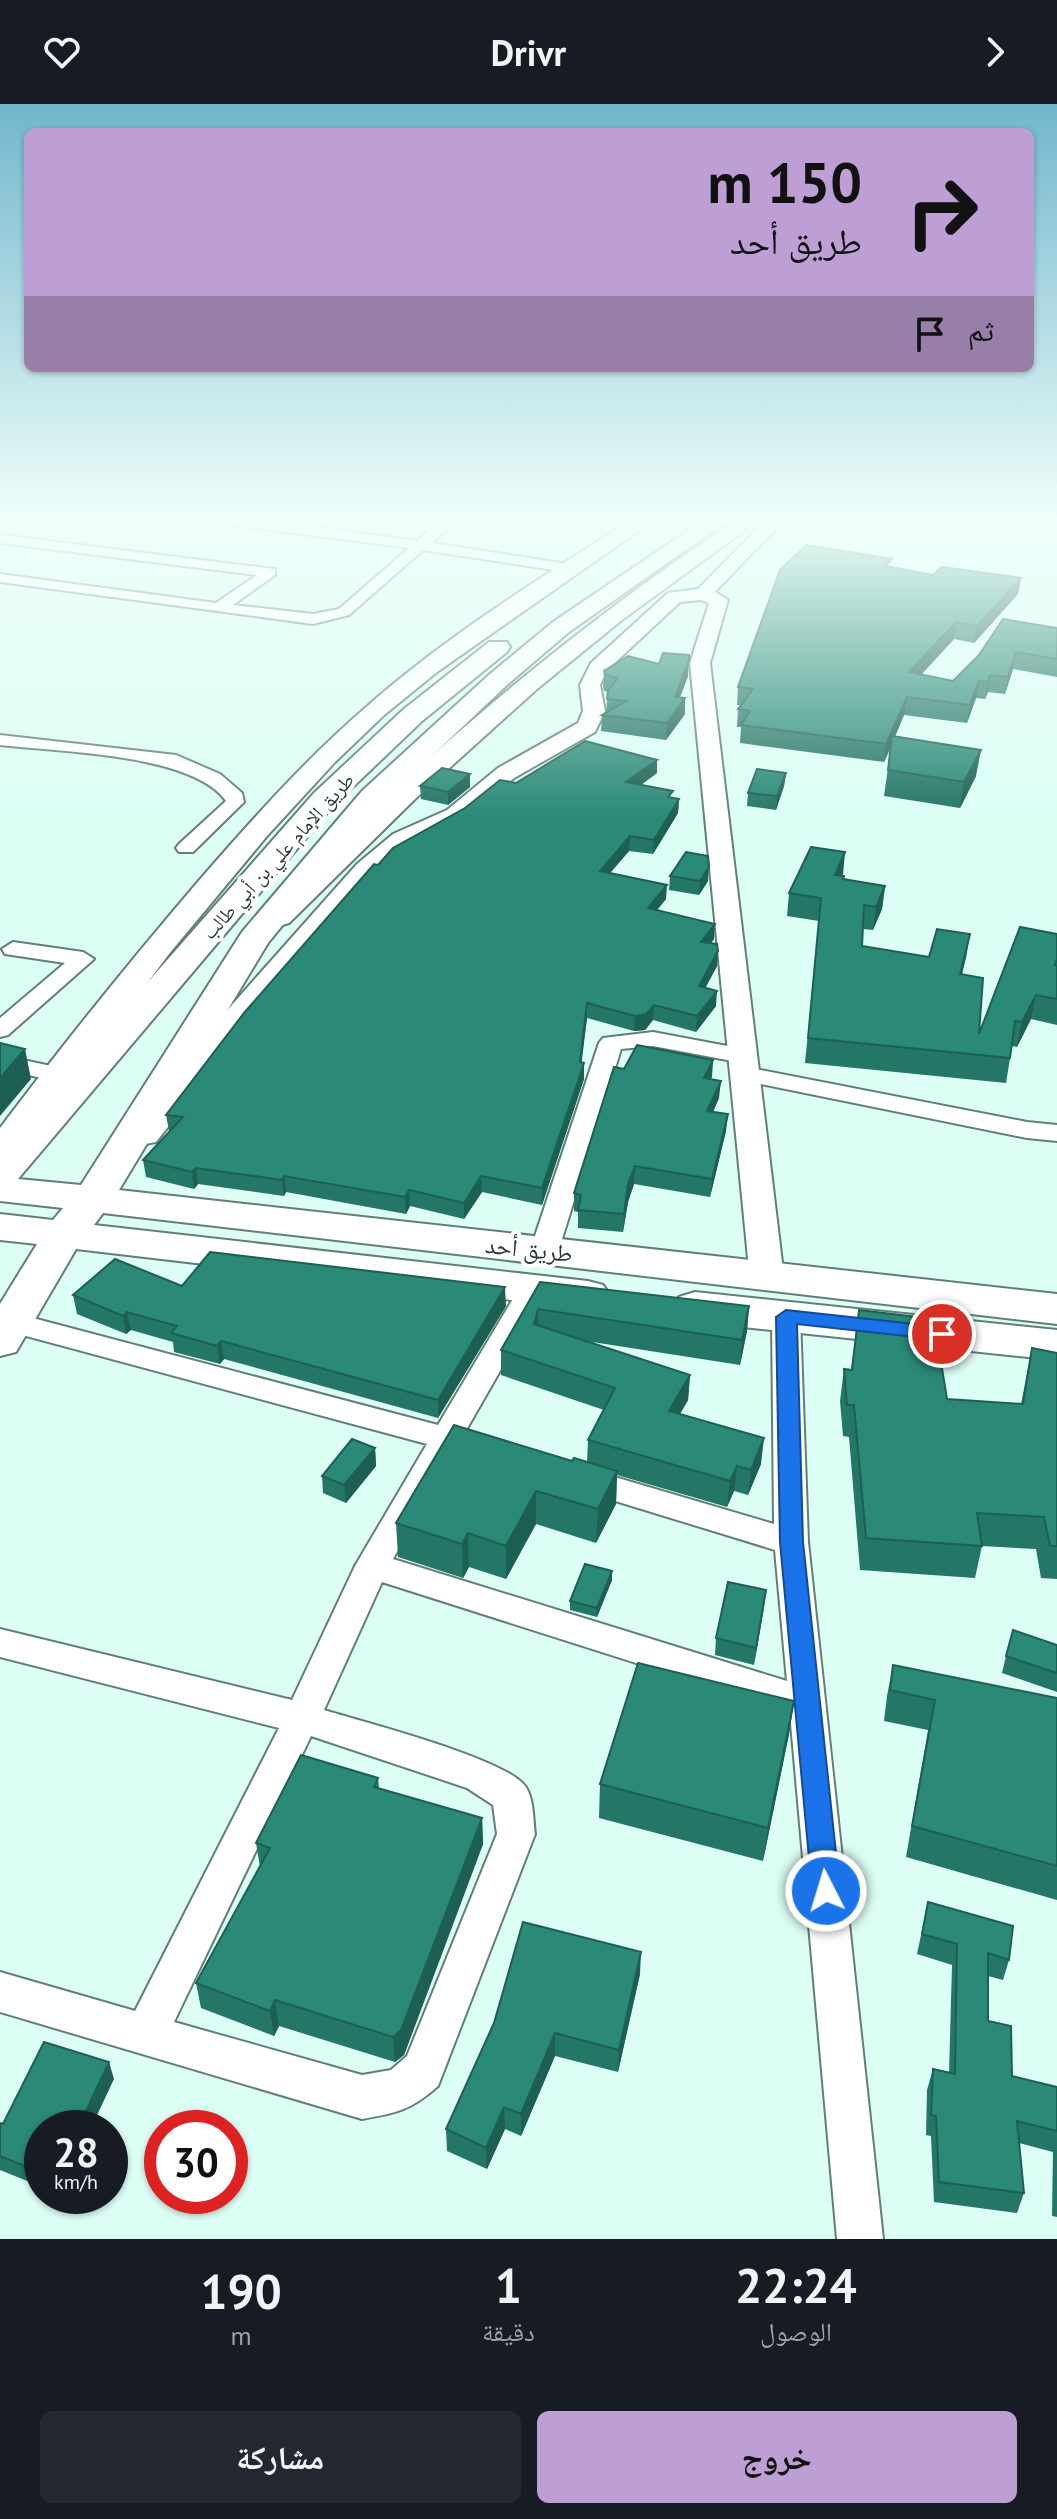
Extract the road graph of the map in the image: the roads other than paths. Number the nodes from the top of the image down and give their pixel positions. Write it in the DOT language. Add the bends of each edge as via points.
graph roads {
  1 [pos="497,620"];
  2 [pos="532,620"];
  3 [pos="571,620"];
  4 [pos="608,620"];
  5 [pos="650,620"];
  6 [pos="713,620"];
  7 [pos="0,740"];
  8 [pos="186,848"];
  9 [pos="254,939"];
  10 [pos="13,949"];
  11 [pos="0,1030"];
  12 [pos="0,1062"];
  13 [pos="744,1065"];
  14 [pos="56,1074"];
  15 [pos="1057,1133"];
  16 [pos="0,1153"];
  17 [pos="0,1175"];
  18 [pos="0,1189"];
  19 [pos="93,1199"];
  20 [pos="0,1227"];
  21 [pos="64,1234"];
  22 [pos="555,1251"];
  23 [pos="533,1289"];
  24 [pos="777,1298"];
  25 [pos="1057,1309"];
  26 [pos="5,1332"];
  27 [pos="1057,1345"];
  28 [pos="446,1438"];
  29 [pos="491,1452"];
  30 [pos="551,1470"];
  31 [pos="791,1542"];
  32 [pos="372,1566"];
  33 [pos="0,1643"];
  34 [pos="807,1702"];
  35 [pos="302,1718"];
  36 [pos="0,1992"];
  37 [pos="146,2034"];
  38 [pos="860,2239"];
  1 -- 14 [label="main road" via="399,691 301,783 147,959"];
  2 -- 17 [label="main road, طريق الإمام علي بن أبي طالب" via="413,715 324,799"];
  3 -- 9 [label="main road, طريق الإمام علي بن أبي طالب" via="372,797"];
  4 -- 9 [label="main road" via="455,748"];
  5 -- 19 [label="street" via="598,667 590,685 594,711 587,727 506,773 455,815 402,839 343,891"];
  6 -- 13 [label="street" via="700,663"];
  7 -- 8 [label="street" via="170,759 213,778 235,802"];
  9 -- 19 [label="main road, طريق الإمام علي بن أبي طالب"];
  10 -- 11 [label="street" via="83,959"];
  12 -- 14 [label="street"];
  13 -- 15 [label="street"];
  13 -- 22 [label="street" via="653,1039 611,1043 548,1239"];
  13 -- 24 [label="street"];
  14 -- 16 [label="main road"];
  18 -- 19 [label="main road, طريق أحد"];
  19 -- 21 [label="main road, طريق الإمام علي بن أبي طالب"];
  19 -- 22 [label="main road, طريق أحد"];
  20 -- 21 [label="main road, طريق أحد"];
  21 -- 23 [label="main road, طريق أحد"];
  21 -- 26 [label="main road, طريق الإمام علي بن أبي طالب"];
  22 -- 24 [label="main road, طريق أحد"];
  23 -- 24 [label="main road, طريق أحد"];
  23 -- 28 [label="street"];
  24 -- 25 [label="main road, طريق أحد"];
  24 -- 27 [label="main road, طريق أحد"];
  24 -- 31 [label="street"];
  26 -- 28 [label="street"];
  28 -- 29 [label="street"];
  28 -- 32 [label="street"];
  30 -- 31 [label="street"];
  31 -- 34 [label="street"];
  32 -- 34 [label="street"];
  32 -- 35 [label="street"];
  33 -- 35 [label="street"];
  34 -- 38 [label="street"];
  35 -- 37 [label="street"];
  35 -- 37 [label="street" via="479,1776 511,1796 516,1834 423,2071 401,2090 362,2097"];
  36 -- 37 [label="street"];
}
